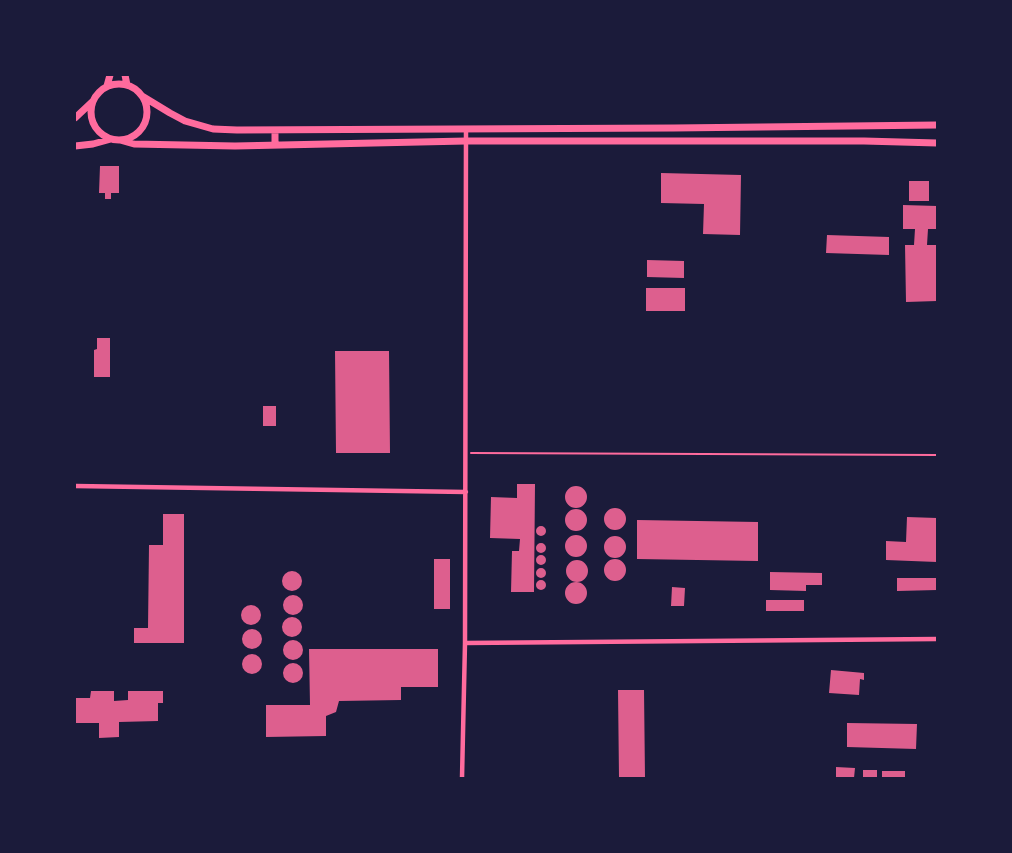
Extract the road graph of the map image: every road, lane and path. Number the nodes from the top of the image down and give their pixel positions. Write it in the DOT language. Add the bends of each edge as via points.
graph roads {
  1 [pos="110,75"];
  2 [pos="125,75"];
  3 [pos="127,85"];
  4 [pos="108,86"];
  5 [pos="142,96"];
  6 [pos="93,102"];
  7 [pos="75,118"];
  8 [pos="937,125"];
  9 [pos="799,127"];
  10 [pos="652,128"];
  11 [pos="466,129"];
  12 [pos="274,130"];
  13 [pos="111,139"];
  14 [pos="120,140"];
  15 [pos="466,141"];
  16 [pos="652,141"];
  17 [pos="800,141"];
  18 [pos="937,143"];
  19 [pos="275,145"];
  20 [pos="75,146"];
  21 [pos="466,453"];
  22 [pos="937,455"];
  23 [pos="75,486"];
  24 [pos="466,492"];
  25 [pos="937,639"];
  26 [pos="465,643"];
  27 [pos="462,778"];
  1 -- 4 [label="main road"];
  2 -- 3 [label="main road"];
  3 -- 4 [label="main road"];
  3 -- 5 [label="main road"];
  4 -- 6 [label="main road" via="96,95"];
  5 -- 12 [label="main road" via="185,121 213,129"];
  5 -- 14 [label="main road" via="146,104 146,121 136,135"];
  6 -- 7 [label="main road"];
  6 -- 13 [label="main road" via="92,120 96,128"];
  8 -- 9 [label="main road"];
  9 -- 10 [label="main road"];
  9 -- 17 [label="main road"];
  10 -- 11 [label="main road"];
  10 -- 16 [label="main road"];
  11 -- 12 [label="main road"];
  11 -- 15 [label="street"];
  12 -- 19 [label="main road"];
  13 -- 14 [label="main road"];
  13 -- 20 [label="main road"];
  14 -- 19 [label="main road" via="134,144"];
  15 -- 16 [label="main road"];
  15 -- 19 [label="main road"];
  15 -- 21 [label="street"];
  16 -- 17 [label="main road"];
  17 -- 18 [label="main road"];
  21 -- 22 [label="path"];
  21 -- 24 [label="street"];
  23 -- 24 [label="street"];
  24 -- 26 [label="street"];
  25 -- 26 [label="street"];
  26 -- 27 [label="street"];
}
